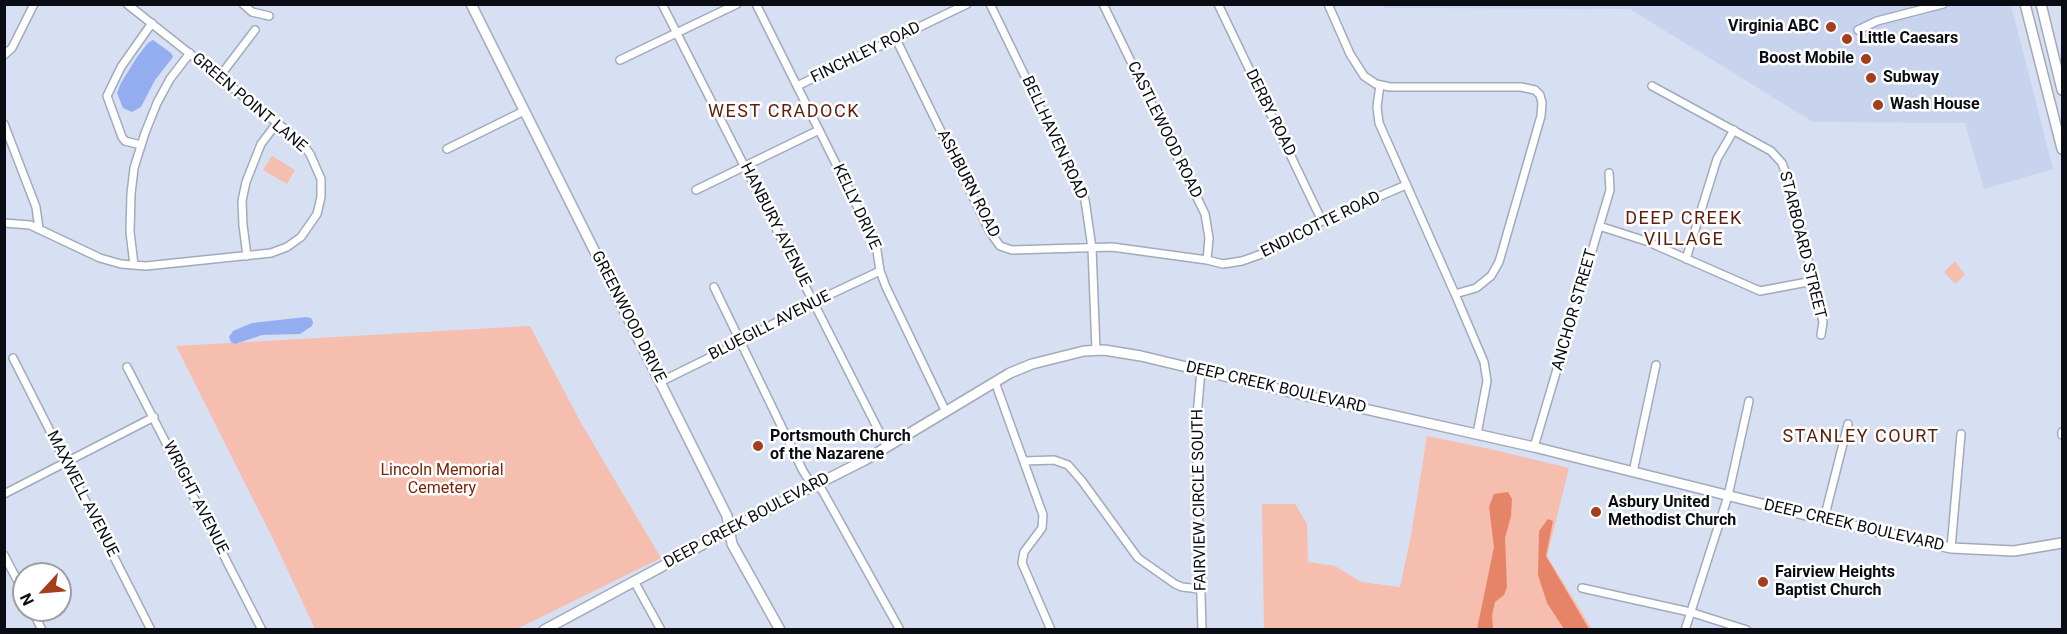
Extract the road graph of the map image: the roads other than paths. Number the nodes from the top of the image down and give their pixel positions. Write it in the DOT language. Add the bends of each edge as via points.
graph roads {
  1 [pos="34,4"];
  2 [pos="127,4"];
  3 [pos="243,4"];
  4 [pos="471,4"];
  5 [pos="662,4"];
  6 [pos="737,4"];
  7 [pos="756,4"];
  8 [pos="967,4"];
  9 [pos="990,4"];
  10 [pos="1103,4"];
  11 [pos="1218,4"];
  12 [pos="1328,4"];
  13 [pos="1943,4"];
  14 [pos="2025,4"];
  15 [pos="2041,4"];
  16 [pos="269,16"];
  17 [pos="152,23"];
  18 [pos="255,30"];
  19 [pos="1858,30"];
  20 [pos="677,34"];
  21 [pos="896,39"];
  22 [pos="190,53"];
  23 [pos="4,55"];
  24 [pos="2058,56"];
  25 [pos="620,60"];
  26 [pos="220,76"];
  27 [pos="1380,85"];
  28 [pos="797,86"];
  29 [pos="1653,86"];
  30 [pos="2062,90"];
  31 [pos="524,111"];
  32 [pos="278,123"];
  33 [pos="4,124"];
  34 [pos="819,130"];
  35 [pos="1734,130"];
  36 [pos="141,145"];
  37 [pos="2062,149"];
  38 [pos="447,150"];
  39 [pos="745,166"];
  40 [pos="1609,173"];
  41 [pos="1406,185"];
  42 [pos="696,190"];
  43 [pos="1322,221"];
  44 [pos="4,223"];
  45 [pos="1599,226"];
  46 [pos="39,229"];
  47 [pos="1092,248"];
  48 [pos="247,256"];
  49 [pos="1686,259"];
  50 [pos="1207,260"];
  51 [pos="134,265"];
  52 [pos="880,271"];
  53 [pos="1813,281"];
  54 [pos="714,287"];
  55 [pos="1455,294"];
  56 [pos="814,302"];
  57 [pos="1821,335"];
  58 [pos="739,343"];
  59 [pos="1096,350"];
  60 [pos="13,358"];
  61 [pos="1656,365"];
  62 [pos="127,367"];
  63 [pos="1201,370"];
  64 [pos="660,382"];
  65 [pos="995,382"];
  66 [pos="1749,401"];
  67 [pos="946,412"];
  68 [pos="154,417"];
  69 [pos="1848,424"];
  70 [pos="1477,434"];
  71 [pos="1961,434"];
  72 [pos="887,447"];
  73 [pos="1534,447"];
  74 [pos="1024,461"];
  75 [pos="66,462"];
  76 [pos="1633,472"];
  77 [pos="815,484"];
  78 [pos="4,494"];
  79 [pos="1728,496"];
  80 [pos="1824,519"];
  81 [pos="729,530"];
  82 [pos="2062,543"];
  83 [pos="1952,549"];
  84 [pos="4,555"];
  85 [pos="12,571"];
  86 [pos="634,581"];
  87 [pos="1582,588"];
  88 [pos="1200,589"];
  89 [pos="1690,612"];
  90 [pos="152,630"];
  91 [pos="262,630"];
  92 [pos="544,630"];
  93 [pos="661,630"];
  94 [pos="780,630"];
  95 [pos="900,630"];
  96 [pos="1051,630"];
  97 [pos="1202,630"];
  98 [pos="1685,630"];
  99 [pos="1747,630"];
  1 -- 23 [label="street" via="12,48"];
  2 -- 17 [label="street, GREEN POINT LANE"];
  3 -- 16 [label="street" via="252,12"];
  4 -- 31 [label="street, GREENWOOD DRIVE"];
  5 -- 20 [label="street, HANBURY AVENUE"];
  6 -- 20 [label="street"];
  7 -- 28 [label="street, KELLY DRIVE"];
  8 -- 21 [label="street, FINCHLEY ROAD"];
  9 -- 47 [label="street, BELLHAVEN ROAD" via="1085,200"];
  10 -- 50 [label="street, CASTLEWOOD ROAD" via="1205,214"];
  11 -- 43 [label="street, DERBY ROAD"];
  12 -- 27 [label="street" via="1364,76"];
  13 -- 19 [label="street" via="1877,21"];
  14 -- 37 [label="street"];
  15 -- 24 [label="street"];
  17 -- 22 [label="street, GREEN POINT LANE"];
  17 -- 36 [label="street" via="121,67 107,96 122,137"];
  18 -- 26 [label="street"];
  20 -- 25 [label="street"];
  20 -- 39 [label="street, HANBURY AVENUE"];
  21 -- 28 [label="street, FINCHLEY ROAD"];
  21 -- 47 [label="street, ASHBURN ROAD" via="1000,246 1012,250"];
  22 -- 26 [label="street, GREEN POINT LANE"];
  22 -- 36 [label="street" via="157,103"];
  24 -- 30 [label="street"];
  26 -- 32 [label="street, GREEN POINT LANE"];
  27 -- 41 [label="street" via="1379,123"];
  27 -- 55 [label="street" via="1521,87 1540,95 1541,116 1499,262 1491,276 1476,288"];
  28 -- 34 [label="street, KELLY DRIVE"];
  29 -- 35 [label="street, STARBOARD STREET"];
  31 -- 38 [label="street"];
  31 -- 64 [label="street, GREENWOOD DRIVE"];
  32 -- 48 [label="street" via="261,144 246,182 243,225"];
  32 -- 48 [label="street, GREEN POINT LANE" via="300,141 317,168 321,179 318,212 301,237 287,247"];
  33 -- 46 [label="street" via="36,207"];
  34 -- 39 [label="street"];
  34 -- 52 [label="street, KELLY DRIVE" via="876,244"];
  35 -- 49 [label="street" via="1717,159"];
  35 -- 53 [label="street, STARBOARD STREET" via="1771,151 1782,163"];
  36 -- 51 [label="street" via="130,194"];
  39 -- 42 [label="street"];
  39 -- 56 [label="street, HANBURY AVENUE"];
  40 -- 45 [label="street, ANCHOR STREET" via="1610,190"];
  41 -- 43 [label="street, ENDICOTTE ROAD"];
  41 -- 55 [label="street"];
  43 -- 50 [label="street, ENDICOTTE ROAD" via="1270,251 1242,261 1223,264"];
  44 -- 46 [label="street, GREEN POINT LANE"];
  45 -- 49 [label="street"];
  45 -- 73 [label="street, ANCHOR STREET"];
  46 -- 51 [label="street, GREEN POINT LANE" via="100,258"];
  47 -- 50 [label="street, ENDICOTTE ROAD" via="1126,248"];
  47 -- 59 [label="street, BELLHAVEN ROAD"];
  48 -- 51 [label="street, GREEN POINT LANE"];
  49 -- 53 [label="street" via="1760,291"];
  52 -- 56 [label="street, BLUEGILL AVENUE"];
  52 -- 67 [label="street, KELLY DRIVE"];
  53 -- 57 [label="street, STARBOARD STREET"];
  54 -- 58 [label="street"];
  55 -- 70 [label="street" via="1484,362 1487,381"];
  56 -- 58 [label="street, BLUEGILL AVENUE"];
  56 -- 72 [label="street, HANBURY AVENUE"];
  58 -- 64 [label="street, BLUEGILL AVENUE"];
  58 -- 77 [label="street" via="807,479"];
  59 -- 63 [label="street, DEEP CREEK BOULEVARD"];
  59 -- 65 [label="street, DEEP CREEK BOULEVARD" via="1032,364"];
  60 -- 75 [label="street, MAXWELL AVENUE"];
  61 -- 76 [label="street"];
  62 -- 68 [label="street, WRIGHT AVENUE"];
  63 -- 70 [label="street, DEEP CREEK BOULEVARD"];
  63 -- 88 [label="street, FAIRVIEW CIRCLE SOUTH" via="1196,428"];
  64 -- 81 [label="street, GREENWOOD DRIVE" via="727,516"];
  65 -- 67 [label="street, DEEP CREEK BOULEVARD"];
  65 -- 74 [label="street"];
  66 -- 79 [label="street"];
  67 -- 72 [label="street, DEEP CREEK BOULEVARD"];
  68 -- 75 [label="street"];
  68 -- 91 [label="street, WRIGHT AVENUE"];
  69 -- 80 [label="street"];
  70 -- 73 [label="street, DEEP CREEK BOULEVARD"];
  71 -- 83 [label="street"];
  72 -- 77 [label="street, DEEP CREEK BOULEVARD"];
  73 -- 76 [label="street, DEEP CREEK BOULEVARD"];
  74 -- 88 [label="street" via="1054,460 1068,465 1138,558 1175,584"];
  74 -- 96 [label="street" via="1043,523 1024,552 1022,563"];
  75 -- 78 [label="street"];
  75 -- 90 [label="street, MAXWELL AVENUE"];
  76 -- 79 [label="street, DEEP CREEK BOULEVARD"];
  77 -- 81 [label="street, DEEP CREEK BOULEVARD"];
  77 -- 95 [label="street" via="822,490"];
  79 -- 80 [label="street, DEEP CREEK BOULEVARD"];
  79 -- 89 [label="street"];
  80 -- 83 [label="street, DEEP CREEK BOULEVARD"];
  81 -- 86 [label="street, DEEP CREEK BOULEVARD"];
  81 -- 94 [label="street, GREENWOOD DRIVE" via="732,544"];
  82 -- 83 [label="street, DEEP CREEK BOULEVARD" via="2014,551"];
  84 -- 85 [label="street"];
  86 -- 92 [label="street, DEEP CREEK BOULEVARD"];
  86 -- 93 [label="street"];
  87 -- 89 [label="street"];
  88 -- 97 [label="street, FAIRVIEW CIRCLE SOUTH"];
  89 -- 98 [label="street"];
  89 -- 99 [label="street"];
}
